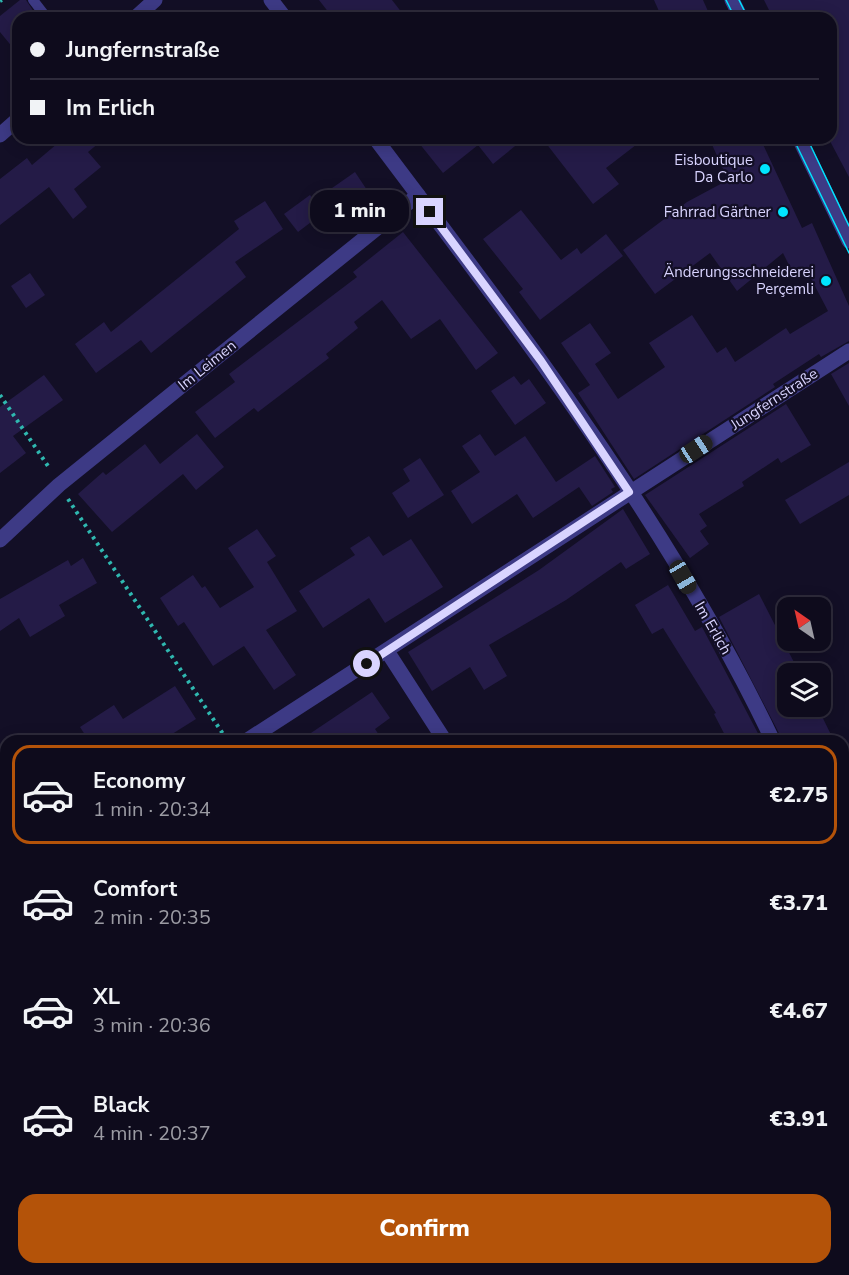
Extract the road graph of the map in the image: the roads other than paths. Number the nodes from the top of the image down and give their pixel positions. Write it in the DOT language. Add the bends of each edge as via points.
graph roads {
  1 [pos="33,0"];
  2 [pos="155,0"];
  3 [pos="271,0"];
  4 [pos="42,12"];
  5 [pos="142,12"];
  6 [pos="280,12"];
  7 [pos="12,124"];
  8 [pos="0,135"];
  9 [pos="380,144"];
  10 [pos="802,144"];
  11 [pos="418,195"];
  12 [pos="849,241"];
  13 [pos="849,351"];
  14 [pos="629,492"];
  15 [pos="0,540"];
  16 [pos="387,651"];
  17 [pos="255,735"];
  18 [pos="441,735"];
  19 [pos="770,735"];
  1 -- 4 [label="lane"];
  2 -- 5 [label="street"];
  3 -- 6 [label="street"];
  7 -- 8 [label="street"];
  9 -- 11 [label="street, Im Erlich"];
  10 -- 12 [label="street"];
  11 -- 14 [label="street, Im Erlich" via="541,361"];
  11 -- 15 [label="street, Im Leimen" via="59,485"];
  13 -- 14 [label="street, Jungfernstraße"];
  14 -- 16 [label="street, Jungfernstraße"];
  14 -- 19 [label="street, Im Erlich" via="662,540"];
  16 -- 17 [label="street, Jungfernstraße"];
  16 -- 18 [label="street"];
}
